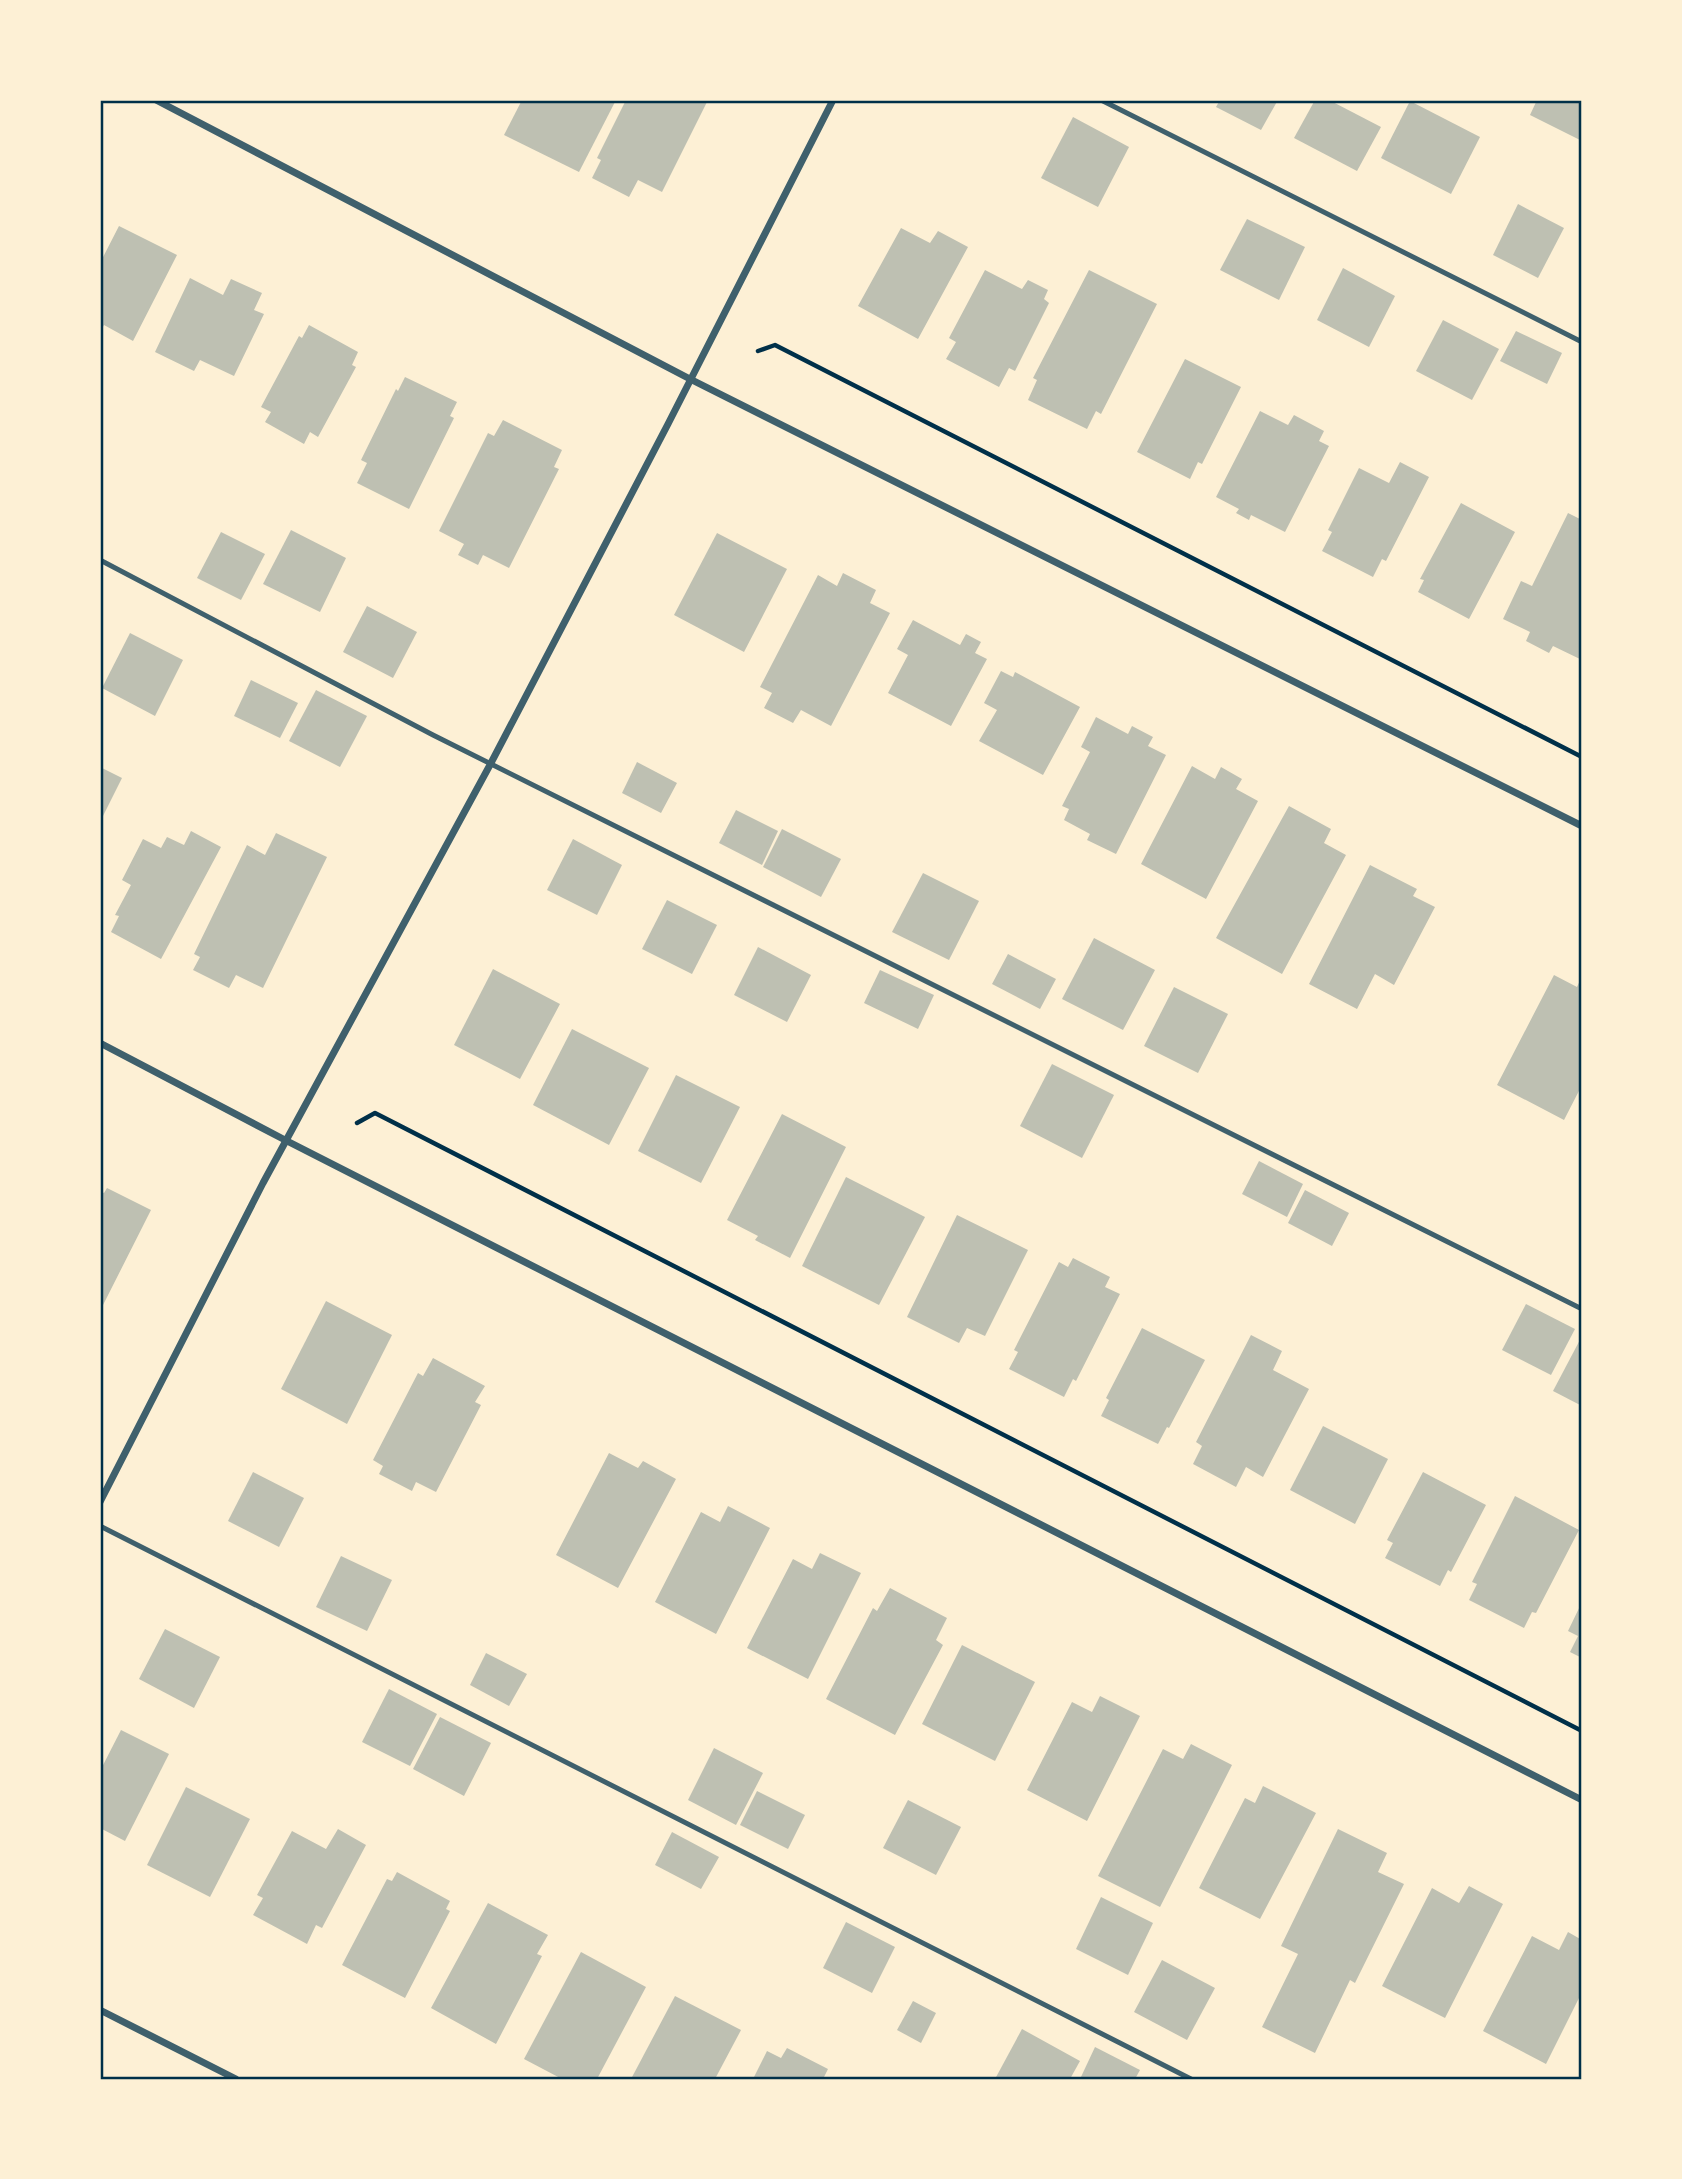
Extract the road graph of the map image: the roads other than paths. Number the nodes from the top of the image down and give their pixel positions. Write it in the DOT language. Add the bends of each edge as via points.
graph roads {
  1 [pos="156,100"];
  2 [pos="833,100"];
  3 [pos="1101,100"];
  4 [pos="1582,342"];
  5 [pos="690,379"];
  6 [pos="100,560"];
  7 [pos="491,763"];
  8 [pos="1582,826"];
  9 [pos="100,1043"];
  10 [pos="287,1141"];
  11 [pos="1582,1309"];
  12 [pos="100,1502"];
  13 [pos="100,1526"];
  14 [pos="1582,1800"];
  15 [pos="100,2010"];
  16 [pos="236,2079"];
  17 [pos="1191,2079"];
  1 -- 5 [label="street"];
  2 -- 5 [label="street"];
  3 -- 4 [label="lane"];
  5 -- 7 [label="street"];
  5 -- 8 [label="street"];
  6 -- 7 [label="lane"];
  7 -- 10 [label="street"];
  7 -- 11 [label="lane"];
  9 -- 10 [label="street"];
  10 -- 12 [label="street"];
  10 -- 14 [label="street"];
  13 -- 17 [label="lane"];
  15 -- 16 [label="street"];
}
